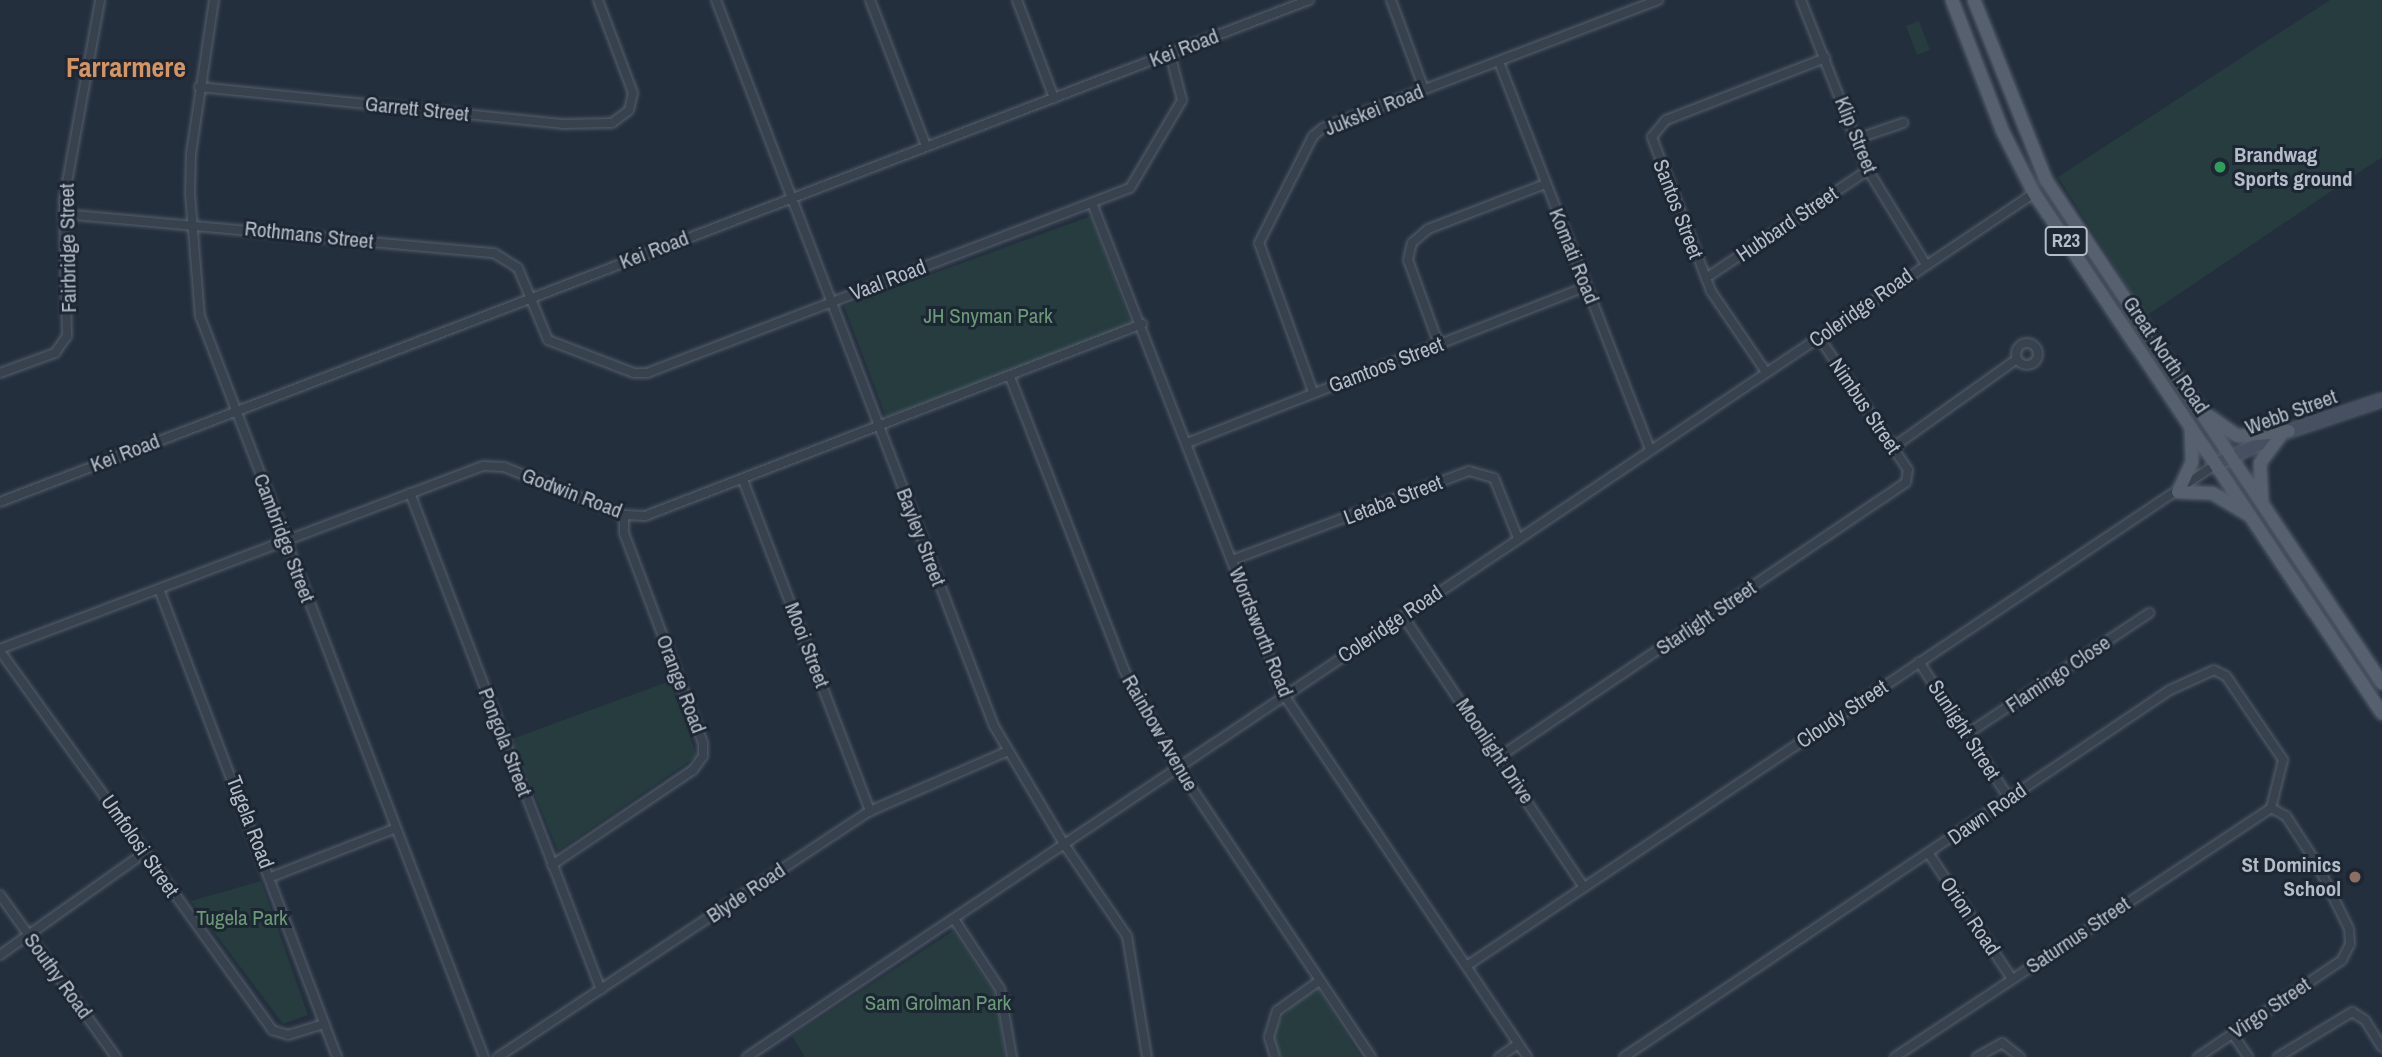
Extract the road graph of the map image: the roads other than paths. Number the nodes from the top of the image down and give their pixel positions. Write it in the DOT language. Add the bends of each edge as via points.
graph roads {
  1 [pos="100,0"];
  2 [pos="214,0"];
  3 [pos="597,0"];
  4 [pos="716,0"];
  5 [pos="870,0"];
  6 [pos="1017,0"];
  7 [pos="1309,0"];
  8 [pos="1391,0"];
  9 [pos="1658,0"];
  10 [pos="1801,0"];
  11 [pos="1952,0"];
  12 [pos="1974,0"];
  13 [pos="1170,54"];
  14 [pos="1825,58"];
  15 [pos="1499,62"];
  16 [pos="199,87"];
  17 [pos="1424,89"];
  18 [pos="1055,97"];
  19 [pos="1903,123"];
  20 [pos="1856,139"];
  21 [pos="926,146"];
  22 [pos="1868,170"];
  23 [pos="1545,184"];
  24 [pos="2034,192"];
  25 [pos="789,198"];
  26 [pos="1092,203"];
  27 [pos="63,214"];
  28 [pos="191,223"];
  29 [pos="1925,263"];
  30 [pos="1706,278"];
  31 [pos="1586,287"];
  32 [pos="530,298"];
  33 [pos="830,302"];
  34 [pos="1142,324"];
  35 [pos="1819,337"];
  36 [pos="1439,345"];
  37 [pos="2017,359"];
  38 [pos="1766,372"];
  39 [pos="0,373"];
  40 [pos="1010,377"];
  41 [pos="1313,392"];
  42 [pos="2382,400"];
  43 [pos="2195,405"];
  44 [pos="235,411"];
  45 [pos="879,425"];
  46 [pos="2190,426"];
  47 [pos="2286,432"];
  48 [pos="1187,443"];
  49 [pos="1892,449"];
  50 [pos="1650,450"];
  51 [pos="2229,455"];
  52 [pos="2216,464"];
  53 [pos="1910,475"];
  54 [pos="743,480"];
  55 [pos="2179,491"];
  56 [pos="410,493"];
  57 [pos="0,502"];
  58 [pos="2263,506"];
  59 [pos="624,515"];
  60 [pos="2250,518"];
  61 [pos="1518,538"];
  62 [pos="285,540"];
  63 [pos="1232,560"];
  64 [pos="159,589"];
  65 [pos="2325,596"];
  66 [pos="2311,607"];
  67 [pos="2150,613"];
  68 [pos="1404,616"];
  69 [pos="0,650"];
  70 [pos="1919,662"];
  71 [pos="2382,683"];
  72 [pos="1284,695"];
  73 [pos="2382,713"];
  74 [pos="1967,734"];
  75 [pos="1006,752"];
  76 [pos="1499,757"];
  77 [pos="1177,766"];
  78 [pos="2009,798"];
  79 [pos="2270,808"];
  80 [pos="870,811"];
  81 [pos="394,828"];
  82 [pos="1065,844"];
  83 [pos="144,853"];
  84 [pos="1929,854"];
  85 [pos="552,865"];
  86 [pos="271,877"];
  87 [pos="1584,887"];
  88 [pos="0,895"];
  89 [pos="954,919"];
  90 [pos="28,934"];
  91 [pos="0,955"];
  92 [pos="1468,965"];
  93 [pos="2012,979"];
  94 [pos="1319,981"];
  95 [pos="601,990"];
  96 [pos="324,1024"];
  97 [pos="2232,1033"];
  98 [pos="1518,1044"];
  99 [pos="2382,1047"];
  100 [pos="116,1057"];
  101 [pos="337,1057"];
  102 [pos="484,1057"];
  103 [pos="498,1057"];
  104 [pos="747,1057"];
  105 [pos="1012,1057"];
  106 [pos="1147,1057"];
  107 [pos="1275,1057"];
  108 [pos="1371,1057"];
  109 [pos="1499,1057"];
  110 [pos="1527,1057"];
  111 [pos="1624,1057"];
  112 [pos="1895,1057"];
  113 [pos="1977,1057"];
  114 [pos="2020,1057"];
  115 [pos="2198,1057"];
  116 [pos="2248,1057"];
  117 [pos="2278,1057"];
  1 -- 27 [label="street, Fairbridge Street"];
  2 -- 16 [label="street, Cambridge Street"];
  3 -- 16 [label="street, Garrett Street" via="631,86 629,110 618,121 592,126"];
  4 -- 25 [label="street, Bayley Street"];
  5 -- 21 [label="street"];
  6 -- 18 [label="street"];
  7 -- 13 [label="street, Kei Road"];
  8 -- 17 [label="street"];
  9 -- 15 [label="street, Jukskei Road"];
  10 -- 14 [label="street, Klip Street"];
  11 -- 24 [label="main road, Great North Road / R23" via="2003,132"];
  12 -- 43 [label="main road, Great North Road / R23" via="2038,167"];
  13 -- 18 [label="street, Kei Road"];
  13 -- 26 [label="street, Vaal Road" via="1181,85 1180,105 1138,181"];
  14 -- 20 [label="street, Klip Street"];
  14 -- 30 [label="street, Santos Street" via="1666,120 1655,129 1653,146"];
  15 -- 17 [label="street, Jukskei Road"];
  15 -- 23 [label="street, Komati Road"];
  16 -- 28 [label="street, Cambridge Street" via="191,153"];
  17 -- 41 [label="street, Jukskei Road" via="1317,132 1260,236 1262,258"];
  18 -- 21 [label="street, Kei Road"];
  19 -- 20 [label="street"];
  20 -- 22 [label="street, Klip Street"];
  21 -- 25 [label="street, Kei Road"];
  22 -- 29 [label="street, Klip Street"];
  22 -- 30 [label="street, Hubbard Street"];
  23 -- 31 [label="street, Komati Road"];
  23 -- 36 [label="street" via="1428,229 1412,243 1408,260"];
  24 -- 29 [label="street, Coleridge Road"];
  24 -- 46 [label="main road, Great North Road / R23"];
  25 -- 32 [label="street, Kei Road"];
  25 -- 33 [label="street, Bayley Street"];
  26 -- 33 [label="street, Vaal Road"];
  26 -- 34 [label="street, Wordsworth Road"];
  27 -- 28 [label="street, Rothmans Street"];
  27 -- 39 [label="street, Fairbridge Street" via="68,329 60,349"];
  28 -- 32 [label="street, Rothmans Street" via="494,253 518,268"];
  28 -- 44 [label="street, Cambridge Street" via="200,316"];
  29 -- 35 [label="street, Coleridge Road"];
  30 -- 38 [label="street, Santos Street"];
  31 -- 36 [label="street, Gamtoos Street"];
  31 -- 50 [label="street, Komati Road"];
  32 -- 33 [label="street, Vaal Road" via="543,333 554,344 639,374"];
  32 -- 44 [label="street, Kei Road"];
  33 -- 45 [label="street, Bayley Street"];
  34 -- 40 [label="street, Godwin Road"];
  34 -- 48 [label="street, Wordsworth Road"];
  35 -- 38 [label="street, Coleridge Road"];
  35 -- 49 [label="street, Nimbus Street"];
  36 -- 41 [label="street, Gamtoos Street"];
  37 -- 49 [label="street"];
  38 -- 50 [label="street, Coleridge Road"];
  40 -- 45 [label="street, Godwin Road"];
  40 -- 77 [label="street, Rainbow Avenue" via="1116,656"];
  41 -- 48 [label="street, Gamtoos Street"];
  42 -- 47 [label="street, Webb Street"];
  43 -- 47 [label="main road" via="2238,436"];
  43 -- 51 [label="main road, Great North Road / R23"];
  44 -- 57 [label="street, Kei Road"];
  44 -- 62 [label="street, Cambridge Street"];
  45 -- 54 [label="street, Godwin Road"];
  45 -- 75 [label="street, Bayley Street"];
  46 -- 52 [label="main road, Great North Road / R23"];
  46 -- 55 [label="main road" via="2193,455"];
  47 -- 51 [label="street, Webb Street"];
  47 -- 58 [label="main road" via="2260,463"];
  48 -- 63 [label="street, Wordsworth Road"];
  49 -- 53 [label="street, Nimbus Street"];
  50 -- 61 [label="street, Coleridge Road"];
  51 -- 52 [label="street, Webb Street"];
  51 -- 58 [label="main road, Great North Road / R23"];
  52 -- 55 [label="street, Cloudy Street"];
  52 -- 60 [label="main road, Great North Road / R23"];
  53 -- 76 [label="street, Starlight Street" via="1897,490"];
  54 -- 59 [label="street, Godwin Road" via="645,516"];
  54 -- 80 [label="street, Mooi Street"];
  55 -- 60 [label="main road" via="2212,493"];
  55 -- 70 [label="street, Cloudy Street"];
  56 -- 59 [label="street, Godwin Road" via="494,465"];
  56 -- 62 [label="street, Godwin Road"];
  56 -- 85 [label="street, Pongola Street"];
  58 -- 65 [label="main road, Great North Road / R23"];
  59 -- 85 [label="street, Orange Road" via="624,533 703,743 703,755 693,770"];
  60 -- 66 [label="main road, Great North Road / R23"];
  61 -- 63 [label="street, Letaba Street" via="1493,478 1475,471"];
  61 -- 68 [label="street, Coleridge Road"];
  62 -- 64 [label="street, Godwin Road"];
  62 -- 81 [label="street, Cambridge Street"];
  63 -- 72 [label="street, Wordsworth Road"];
  64 -- 69 [label="street, Godwin Road"];
  64 -- 86 [label="street, Tugela Road"];
  65 -- 66 [label="main road"];
  65 -- 71 [label="main road, Great North Road / R23"];
  66 -- 73 [label="main road, Great North Road / R23"];
  67 -- 74 [label="street, Flamingo Close"];
  68 -- 72 [label="street, Coleridge Road"];
  68 -- 76 [label="street, Moonlight Drive"];
  69 -- 83 [label="street, Umfolosi Street"];
  70 -- 74 [label="street, Sunlight Street"];
  70 -- 87 [label="street, Cloudy Street"];
  72 -- 77 [label="street, Coleridge Road"];
  72 -- 92 [label="street, Wordsworth Road"];
  74 -- 78 [label="street, Sunlight Street"];
  75 -- 80 [label="street, Blyde Road"];
  75 -- 82 [label="street, Bayley Street"];
  76 -- 87 [label="street, Moonlight Drive"];
  77 -- 82 [label="street, Coleridge Road"];
  77 -- 94 [label="street, Rainbow Avenue"];
  78 -- 79 [label="street, Dawn Road" via="2170,690 2217,669 2283,760"];
  78 -- 84 [label="street, Dawn Road"];
  79 -- 93 [label="street, Saturnus Street"];
  79 -- 97 [label="street, Virgo Street" via="2286,816 2317,864 2349,929 2350,944 2342,960"];
  80 -- 95 [label="street, Blyde Road"];
  81 -- 86 [label="street"];
  81 -- 102 [label="street, Cambridge Street"];
  82 -- 89 [label="street, Coleridge Road"];
  82 -- 106 [label="street, Bayley Street" via="1131,946"];
  83 -- 90 [label="street"];
  83 -- 96 [label="street, Umfolosi Street" via="272,1030 288,1035"];
  84 -- 93 [label="street, Orion Road"];
  84 -- 111 [label="street, Dawn Road"];
  85 -- 95 [label="street, Pongola Street"];
  86 -- 96 [label="street, Tugela Road"];
  87 -- 92 [label="street, Cloudy Street"];
  88 -- 90 [label="street, Southy Road"];
  89 -- 104 [label="street, Coleridge Road"];
  89 -- 105 [label="street" via="1000,989"];
  90 -- 91 [label="street"];
  90 -- 100 [label="street, Southy Road"];
  92 -- 98 [label="street, Wordsworth Road"];
  93 -- 112 [label="street, Saturnus Street"];
  94 -- 107 [label="street" via="1277,1011 1269,1037"];
  94 -- 108 [label="street, Rainbow Avenue"];
  95 -- 103 [label="street, Blyde Road"];
  96 -- 101 [label="street, Tugela Road"];
  97 -- 115 [label="street, Virgo Street"];
  97 -- 116 [label="street"];
  98 -- 109 [label="street"];
  98 -- 110 [label="street, Wordsworth Road"];
  99 -- 117 [label="street" via="2365,1020 2352,1012"];
  113 -- 114 [label="street" via="2000,1044 2012,1047"];
}
